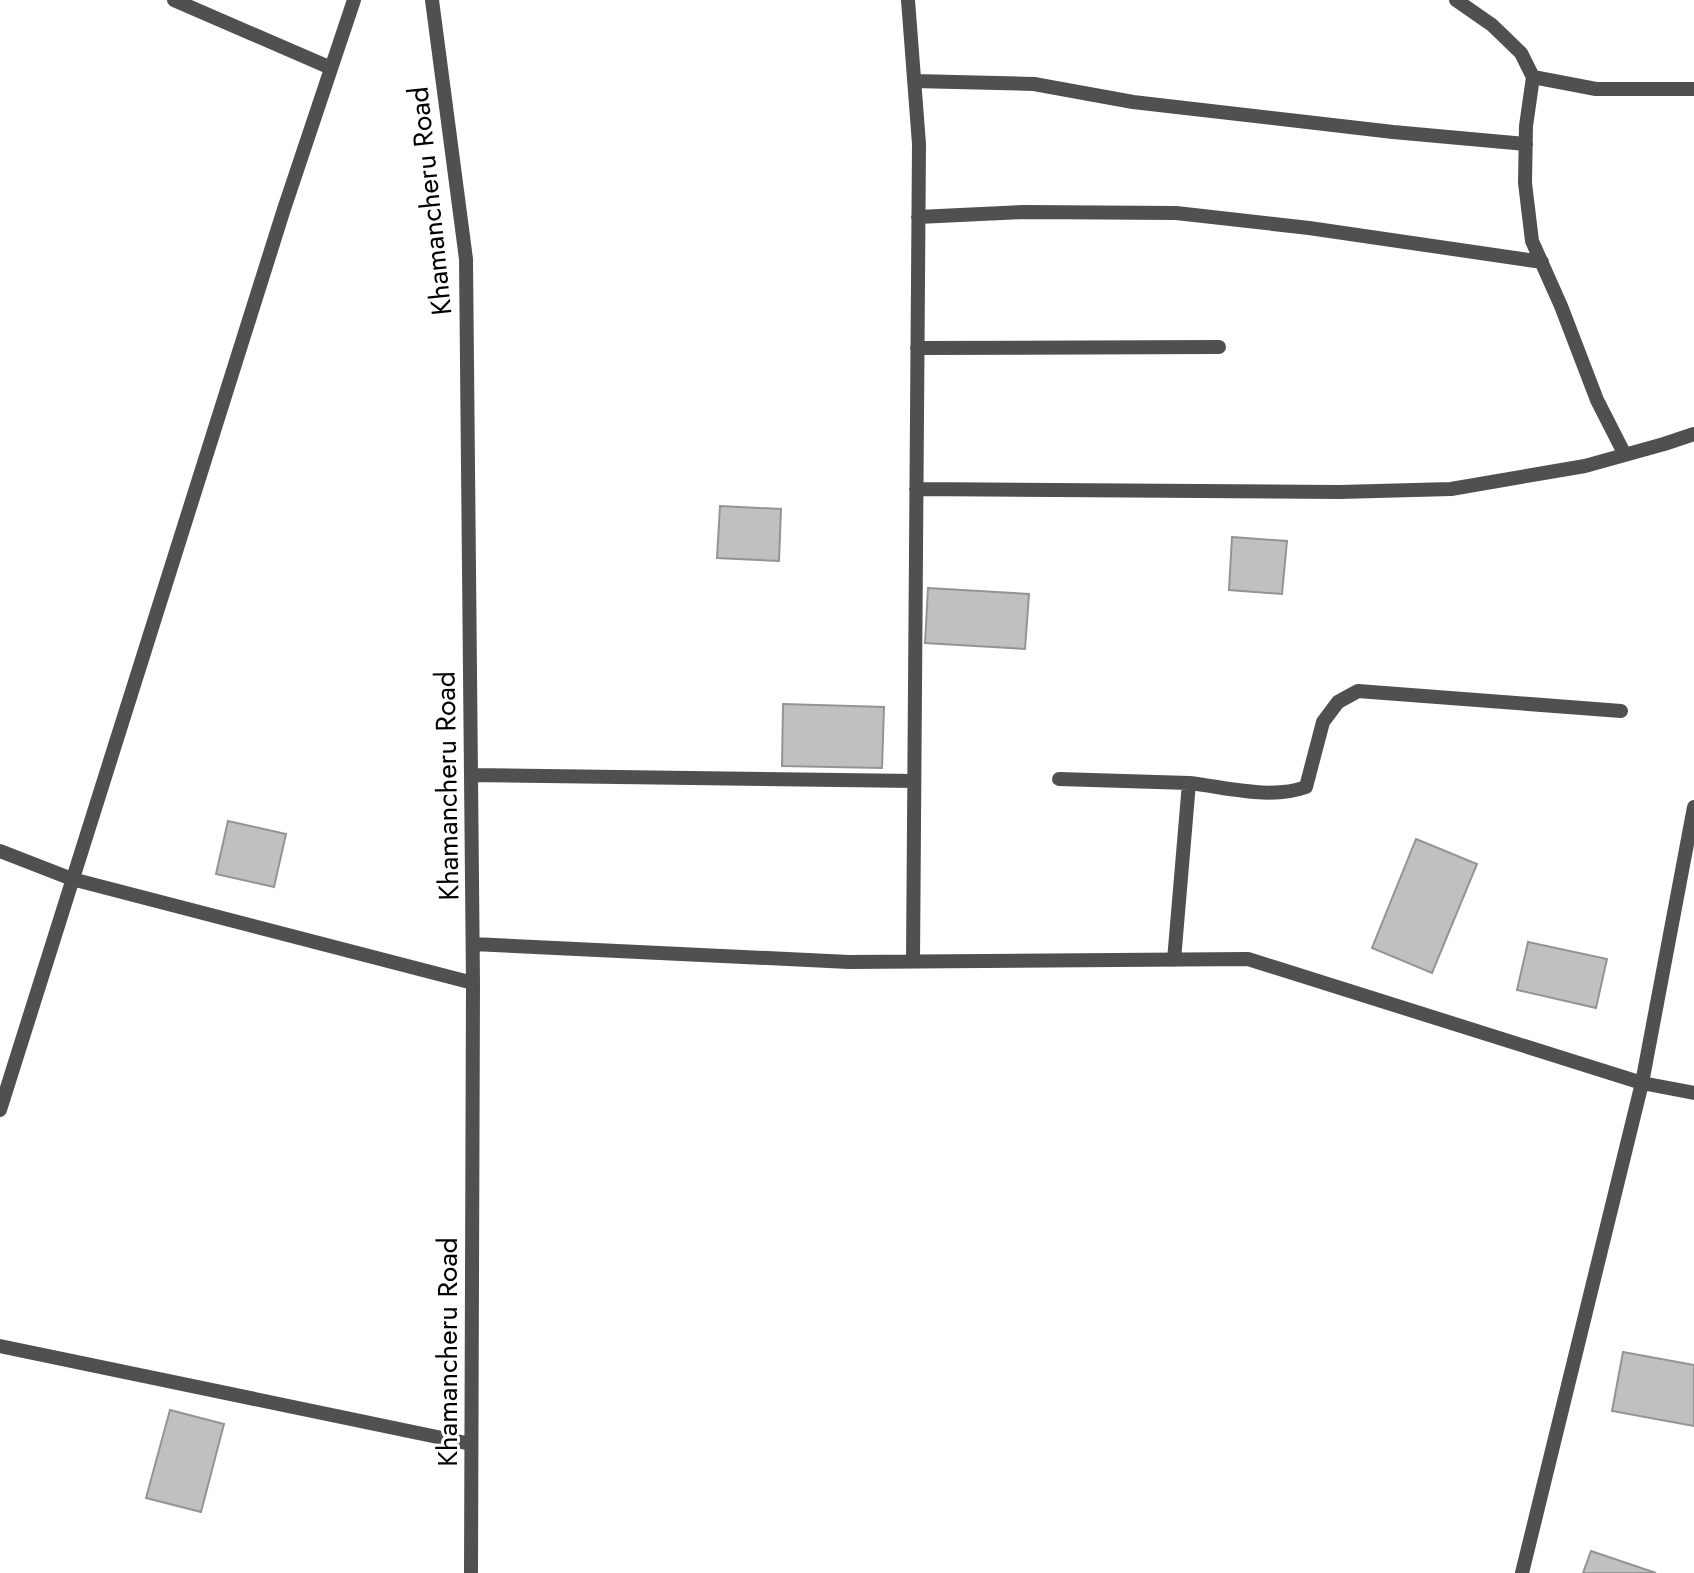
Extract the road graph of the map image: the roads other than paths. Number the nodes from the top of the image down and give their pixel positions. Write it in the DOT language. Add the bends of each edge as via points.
graph roads {
  1 [pos="174,0"];
  2 [pos="354,0"];
  3 [pos="432,0"];
  4 [pos="908,0"];
  5 [pos="1456,0"];
  6 [pos="331,68"];
  7 [pos="1533,77"];
  8 [pos="914,81"];
  9 [pos="1694,89"];
  10 [pos="1526,144"];
  11 [pos="918,217"];
  12 [pos="1542,262"];
  13 [pos="1219,347"];
  14 [pos="917,348"];
  15 [pos="1694,434"];
  16 [pos="1625,455"];
  17 [pos="916,489"];
  18 [pos="1621,710"];
  19 [pos="471,775"];
  20 [pos="1059,779"];
  21 [pos="914,781"];
  22 [pos="1189,783"];
  23 [pos="1694,807"];
  24 [pos="0,851"];
  25 [pos="72,879"];
  26 [pos="473,944"];
  27 [pos="1174,960"];
  28 [pos="913,961"];
  29 [pos="473,983"];
  30 [pos="1642,1083"];
  31 [pos="1694,1093"];
  32 [pos="0,1110"];
  33 [pos="0,1346"];
  34 [pos="471,1444"];
  35 [pos="471,1573"];
  36 [pos="1522,1573"];
  1 -- 6 [label="street"];
  2 -- 6 [label="street"];
  3 -- 19 [label="street, Khamancheru Road" via="466,259"];
  4 -- 8 [label="street"];
  5 -- 7 [label="street" via="1521,53"];
  6 -- 25 [label="street"];
  7 -- 9 [label="street" via="1596,89"];
  7 -- 10 [label="street"];
  8 -- 10 [label="street" via="1034,84 1132,102"];
  8 -- 11 [label="street"];
  10 -- 12 [label="street" via="1532,241"];
  11 -- 12 [label="street" via="1175,213"];
  11 -- 14 [label="street"];
  12 -- 16 [label="street" via="1597,401"];
  13 -- 14 [label="street"];
  14 -- 17 [label="street"];
  15 -- 16 [label="street"];
  16 -- 17 [label="street" via="1451,489"];
  17 -- 21 [label="street"];
  18 -- 22 [label="street" via="1357,691 1338,702 1322,722 1306,787 1290,792 1254,791"];
  19 -- 21 [label="street"];
  19 -- 26 [label="street, Khamancheru Road"];
  20 -- 22 [label="street"];
  21 -- 28 [label="street"];
  22 -- 27 [label="street"];
  23 -- 30 [label="street"];
  24 -- 25 [label="street"];
  25 -- 29 [label="street"];
  25 -- 32 [label="street"];
  26 -- 28 [label="street"];
  26 -- 29 [label="street, Khamancheru Road"];
  27 -- 28 [label="street"];
  27 -- 30 [label="street" via="1248,959"];
  29 -- 34 [label="street, Khamancheru Road"];
  30 -- 31 [label="street"];
  30 -- 36 [label="street"];
  33 -- 34 [label="street"];
  34 -- 35 [label="street, Khamancheru Road"];
}
